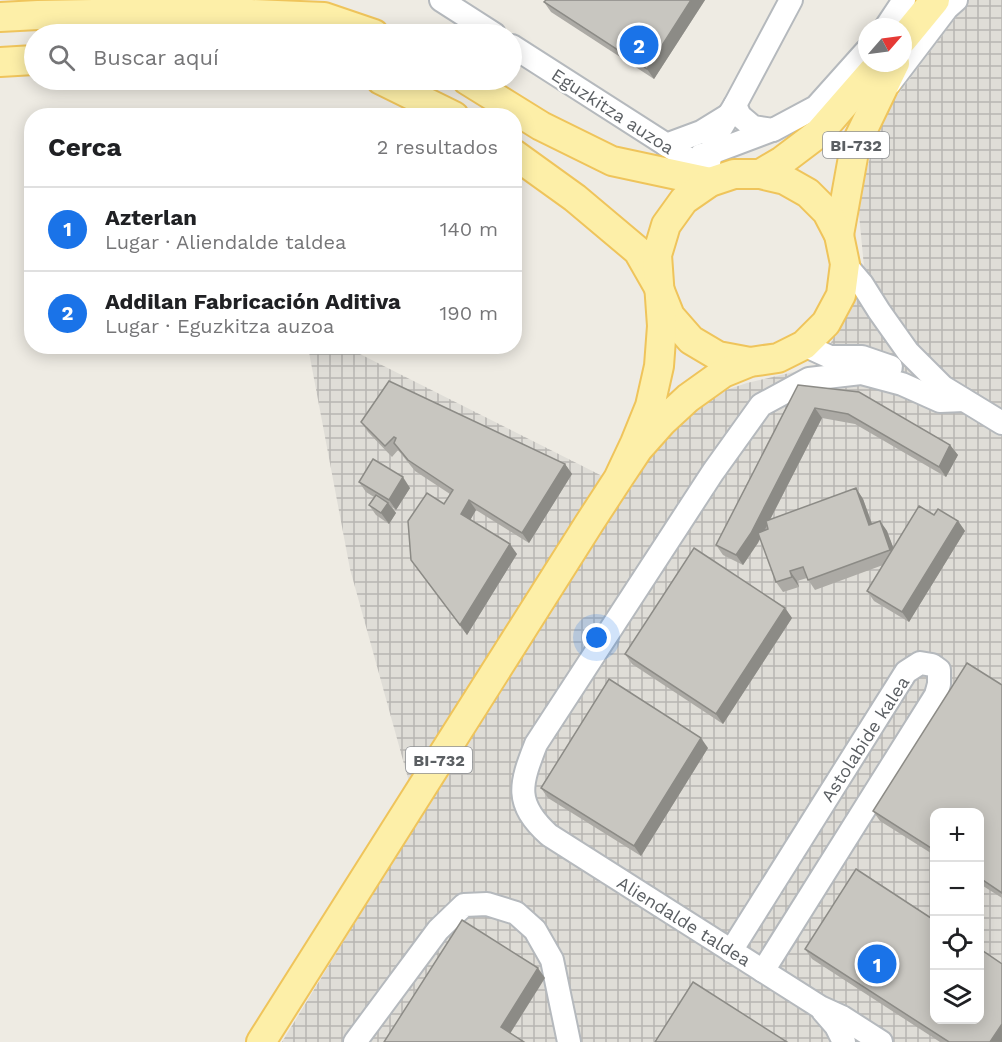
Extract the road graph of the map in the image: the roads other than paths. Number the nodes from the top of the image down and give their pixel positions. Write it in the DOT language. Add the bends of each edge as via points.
graph roads {
  1 [pos="441,0"];
  2 [pos="791,0"];
  3 [pos="904,0"];
  4 [pos="935,0"];
  5 [pos="956,0"];
  6 [pos="0,17"];
  7 [pos="902,18"];
  8 [pos="345,24"];
  9 [pos="478,24"];
  10 [pos="912,24"];
  11 [pos="522,51"];
  12 [pos="858,60"];
  13 [pos="24,61"];
  14 [pos="0,62"];
  15 [pos="866,72"];
  16 [pos="876,72"];
  17 [pos="887,72"];
  18 [pos="401,90"];
  19 [pos="483,90"];
  20 [pos="865,97"];
  21 [pos="438,108"];
  22 [pos="512,108"];
  23 [pos="732,110"];
  24 [pos="522,114"];
  25 [pos="773,130"];
  26 [pos="666,145"];
  27 [pos="711,153"];
  28 [pos="687,158"];
  29 [pos="522,160"];
  30 [pos="760,174"];
  31 [pos="710,182"];
  32 [pos="839,235"];
  33 [pos="845,264"];
  34 [pos="658,286"];
  35 [pos="804,345"];
  36 [pos="750,362"];
  37 [pos="943,387"];
  38 [pos="964,400"];
  39 [pos="1002,423"];
  40 [pos="618,479"];
  41 [pos="731,951"];
  42 [pos="763,972"];
  43 [pos="820,1007"];
  44 [pos="261,1042"];
  45 [pos="355,1042"];
  46 [pos="569,1042"];
  47 [pos="844,1042"];
  48 [pos="881,1042"];
  1 -- 9 [label="street"];
  2 -- 23 [label="street"];
  3 -- 7 [label="street"];
  4 -- 10 [label="main road"];
  5 -- 20 [label="street"];
  6 -- 8 [label="main road" via="203,12 324,17"];
  11 -- 26 [label="street, Eguzkitza auzoa"];
  12 -- 25 [label="street" via="816,107"];
  13 -- 14 [label="main road"];
  15 -- 20 [label="street"];
  16 -- 20 [label="main road, BI-732"];
  17 -- 20 [label="main road, BI-732"];
  18 -- 21 [label="main road"];
  19 -- 22 [label="main road"];
  20 -- 30 [label="main road, BI-732" via="840,110 819,133"];
  20 -- 32 [label="main road, BI-732"];
  23 -- 25 [label="street" via="753,128"];
  23 -- 26 [label="street" via="701,132"];
  23 -- 27 [label="street"];
  24 -- 31 [label="main road" via="612,161"];
  25 -- 27 [label="street"];
  26 -- 28 [label="street, Eguzkitza auzoa"];
  27 -- 28 [label="street"];
  27 -- 31 [label="street"];
  28 -- 31 [label="street, Eguzkitza auzoa"];
  29 -- 34 [label="main road" via="638,251"];
  30 -- 31 [label="main road, BI-732" via="734,174"];
  30 -- 32 [label="main road, BI-732" via="785,180 808,193 826,212"];
  31 -- 34 [label="main road, BI-732" via="684,200 666,225 657,255"];
  32 -- 33 [label="main road, BI-732"];
  33 -- 35 [label="main road, BI-732" via="840,295 826,323"];
  33 -- 37 [label="street" via="908,352"];
  34 -- 36 [label="main road, BI-732" via="670,316 691,340 718,356"];
  34 -- 40 [label="main road, BI-732" via="662,326 659,366 650,406"];
  35 -- 36 [label="main road, BI-732" via="778,358"];
  35 -- 37 [label="street" via="830,357 862,357"];
  36 -- 40 [label="main road, BI-732" via="723,373 682,404 638,449"];
  37 -- 38 [label="street"];
  38 -- 39 [label="street"];
  38 -- 41 [label="street, Aliendalde taldea" via="940,401 902,384 861,373 808,379 761,405 536,744 524,779 524,800 538,825"];
  40 -- 44 [label="main road, BI-732"];
  41 -- 42 [label="street, Aliendalde taldea"];
  41 -- 42 [label="street, Astolabide kalea" via="906,672 920,663 932,665 939,670 936,695"];
  42 -- 43 [label="street, Aliendalde taldea"];
  43 -- 47 [label="street, Aliendalde taldea"];
  43 -- 48 [label="street, Aliendalde taldea"];
  45 -- 46 [label="street" via="438,930 464,905 487,904 516,913 534,930 552,960"];
}
